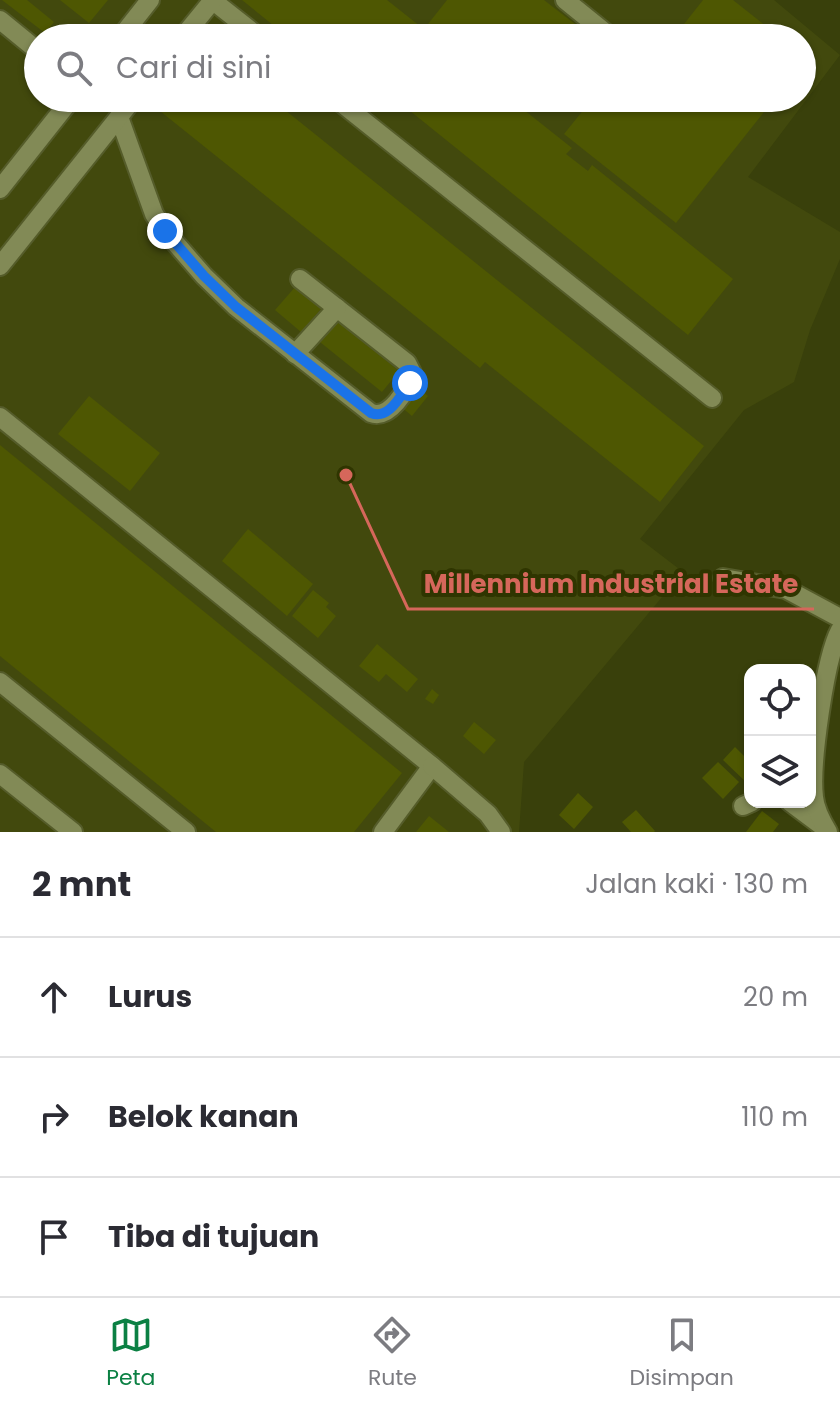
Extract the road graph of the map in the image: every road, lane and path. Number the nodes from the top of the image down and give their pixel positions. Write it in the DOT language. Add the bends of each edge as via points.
graph roads {
  1 [pos="150,0"];
  2 [pos="212,0"];
  3 [pos="565,0"];
  4 [pos="0,20"];
  5 [pos="131,24"];
  6 [pos="193,24"];
  7 [pos="242,24"];
  8 [pos="595,24"];
  9 [pos="24,40"];
  10 [pos="61,112"];
  11 [pos="123,112"];
  12 [pos="353,112"];
  13 [pos="119,117"];
  14 [pos="0,189"];
  15 [pos="0,266"];
  16 [pos="300,279"];
  17 [pos="337,308"];
  18 [pos="295,354"];
  19 [pos="712,398"];
  20 [pos="0,417"];
  21 [pos="723,578"];
  22 [pos="840,618"];
  23 [pos="840,630"];
  24 [pos="0,682"];
  25 [pos="432,766"];
  26 [pos="0,774"];
  27 [pos="798,808"];
  28 [pos="826,830"];
  29 [pos="73,832"];
  30 [pos="186,832"];
  31 [pos="383,832"];
  32 [pos="501,832"];
  1 -- 5 [label="street"];
  2 -- 6 [label="street"];
  2 -- 7 [label="street"];
  3 -- 8 [label="street"];
  4 -- 9 [label="street"];
  10 -- 14 [label="street"];
  11 -- 13 [label="street"];
  12 -- 19 [label="street"];
  13 -- 15 [label="street"];
  13 -- 18 [label="street" via="165,231 236,307"];
  16 -- 17 [label="street"];
  17 -- 18 [label="street"];
  17 -- 18 [label="street" via="407,363 412,373 386,413 371,413"];
  20 -- 25 [label="street"];
  21 -- 22 [label="street" via="786,589"];
  23 -- 28 [label="street" via="812,771 814,801"];
  24 -- 30 [label="street"];
  25 -- 31 [label="street"];
  25 -- 32 [label="street" via="488,814"];
  26 -- 29 [label="street"];
  27 -- 28 [label="street"];
}
